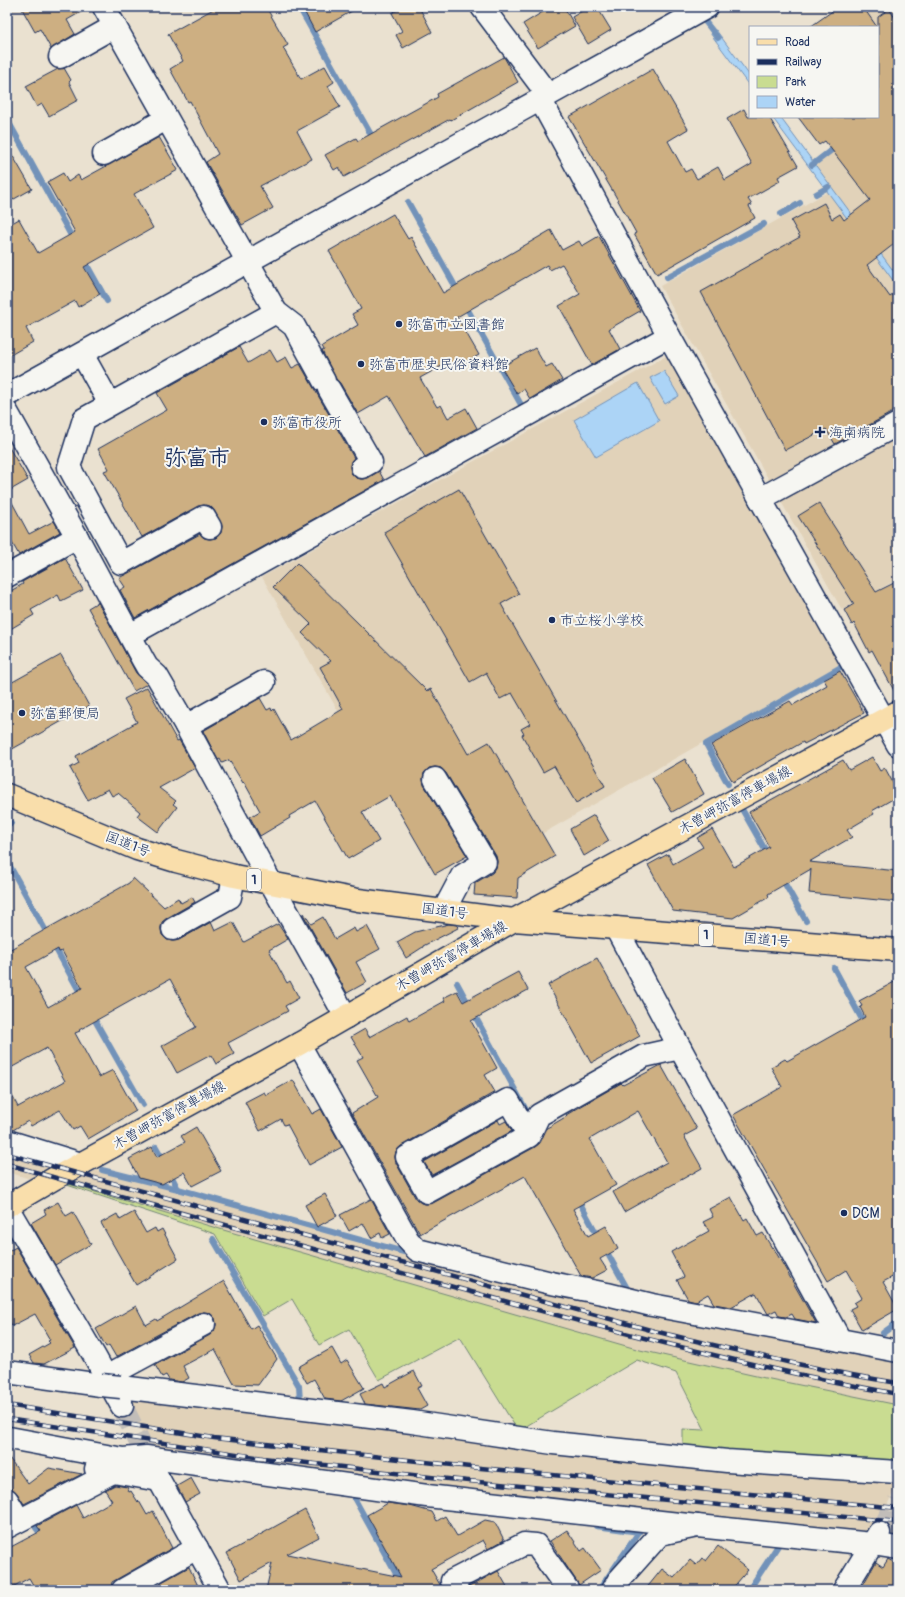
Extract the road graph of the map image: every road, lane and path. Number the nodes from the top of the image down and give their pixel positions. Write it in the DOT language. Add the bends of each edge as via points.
graph roads {
  1 [pos="104,7"];
  2 [pos="482,7"];
  3 [pos="700,11"];
  4 [pos="114,26"];
  5 [pos="60,57"];
  6 [pos="544,97"];
  7 [pos="166,119"];
  8 [pos="104,154"];
  9 [pos="247,262"];
  10 [pos="276,312"];
  11 [pos="669,336"];
  12 [pos="82,354"];
  13 [pos="7,395"];
  14 [pos="110,404"];
  15 [pos="7,412"];
  16 [pos="898,424"];
  17 [pos="362,467"];
  18 [pos="760,499"];
  19 [pos="210,527"];
  20 [pos="77,537"];
  21 [pos="7,576"];
  22 [pos="130,635"];
  23 [pos="264,682"];
  24 [pos="891,716"];
  25 [pos="186,726"];
  26 [pos="898,745"];
  27 [pos="435,779"];
  28 [pos="7,795"];
  29 [pos="234,876"];
  30 [pos="271,883"];
  31 [pos="444,910"];
  32 [pos="514,920"];
  33 [pos="616,928"];
  34 [pos="172,929"];
  35 [pos="898,950"];
  36 [pos="346,1017"];
  37 [pos="299,1044"];
  38 [pos="680,1048"];
  39 [pos="528,1136"];
  40 [pos="7,1141"];
  41 [pos="81,1164"];
  42 [pos="7,1207"];
  43 [pos="65,1307"];
  44 [pos="204,1324"];
  45 [pos="840,1340"];
  46 [pos="897,1349"];
  47 [pos="7,1372"];
  48 [pos="117,1388"];
  49 [pos="8,1446"];
  50 [pos="113,1472"];
  51 [pos="898,1472"];
  52 [pos="7,1500"];
  53 [pos="13,1523"];
  54 [pos="697,1526"];
  55 [pos="876,1537"];
  56 [pos="197,1548"];
  57 [pos="898,1548"];
  58 [pos="621,1587"];
  59 [pos="123,1590"];
  60 [pos="220,1590"];
  61 [pos="457,1590"];
  62 [pos="568,1590"];
  63 [pos="844,1590"];
  1 -- 4 [label="street"];
  2 -- 6 [label="street"];
  3 -- 6 [label="street"];
  4 -- 5 [label="street"];
  4 -- 7 [label="street"];
  6 -- 9 [label="street"];
  6 -- 11 [label="street"];
  7 -- 8 [label="street"];
  7 -- 9 [label="street"];
  9 -- 10 [label="street"];
  9 -- 12 [label="street"];
  10 -- 14 [label="street"];
  10 -- 17 [label="street" via="294,326 371,462"];
  11 -- 18 [label="street"];
  11 -- 22 [label="street"];
  12 -- 13 [label="street"];
  12 -- 14 [label="street"];
  14 -- 19 [label="street" via="84,419 69,467 121,563 204,517"];
  15 -- 20 [label="street"];
  16 -- 18 [label="street"];
  18 -- 24 [label="street"];
  20 -- 21 [label="street"];
  20 -- 22 [label="street"];
  22 -- 25 [label="street" via="147,667 157,676"];
  23 -- 25 [label="street"];
  24 -- 26 [label="street"];
  24 -- 32 [label="main road, 木曽岬弥富停車場線"];
  25 -- 30 [label="street"];
  27 -- 31 [label="street" via="485,862 462,876"];
  28 -- 29 [label="main road, 国道1号 / 1" via="136,848"];
  29 -- 30 [label="main road, 国道1号 / 1"];
  29 -- 34 [label="street" via="230,897"];
  30 -- 31 [label="main road, 国道1号 / 1" via="358,900"];
  30 -- 36 [label="street"];
  31 -- 32 [label="main road, 国道1号 / 1"];
  32 -- 33 [label="main road, 国道1号 / 1"];
  32 -- 36 [label="main road, 木曽岬弥富停車場線"];
  33 -- 35 [label="main road, 国道1号 / 1"];
  33 -- 38 [label="street"];
  36 -- 37 [label="main road, 木曽岬弥富停車場線"];
  37 -- 41 [label="main road, 木曽岬弥富停車場線"];
  37 -- 45 [label="street" via="408,1240 417,1250 652,1305"];
  38 -- 39 [label="street" via="644,1056 539,1115"];
  38 -- 45 [label="street"];
  39 -- 39 [label="street" via="427,1192 407,1157 508,1100"];
  40 -- 41 [label="street"];
  41 -- 42 [label="main road, 木曽岬弥富停車場線"];
  42 -- 43 [label="street"];
  43 -- 48 [label="street"];
  43 -- 48 [label="street" via="90,1328"];
  44 -- 48 [label="street"];
  45 -- 46 [label="street"];
  47 -- 48 [label="street"];
  48 -- 51 [label="street" via="412,1422 553,1443 727,1461"];
  49 -- 50 [label="street" via="10,1452"];
  49 -- 54 [label="street" via="123,1459 146,1457 427,1496"];
  50 -- 53 [label="street"];
  50 -- 56 [label="street" via="155,1473"];
  52 -- 53 [label="street"];
  54 -- 55 [label="street"];
  54 -- 58 [label="street" via="660,1534"];
  55 -- 57 [label="street"];
  55 -- 63 [label="street"];
  56 -- 59 [label="street"];
  56 -- 60 [label="street"];
  61 -- 62 [label="street" via="452,1581 524,1544 536,1545"];
}
